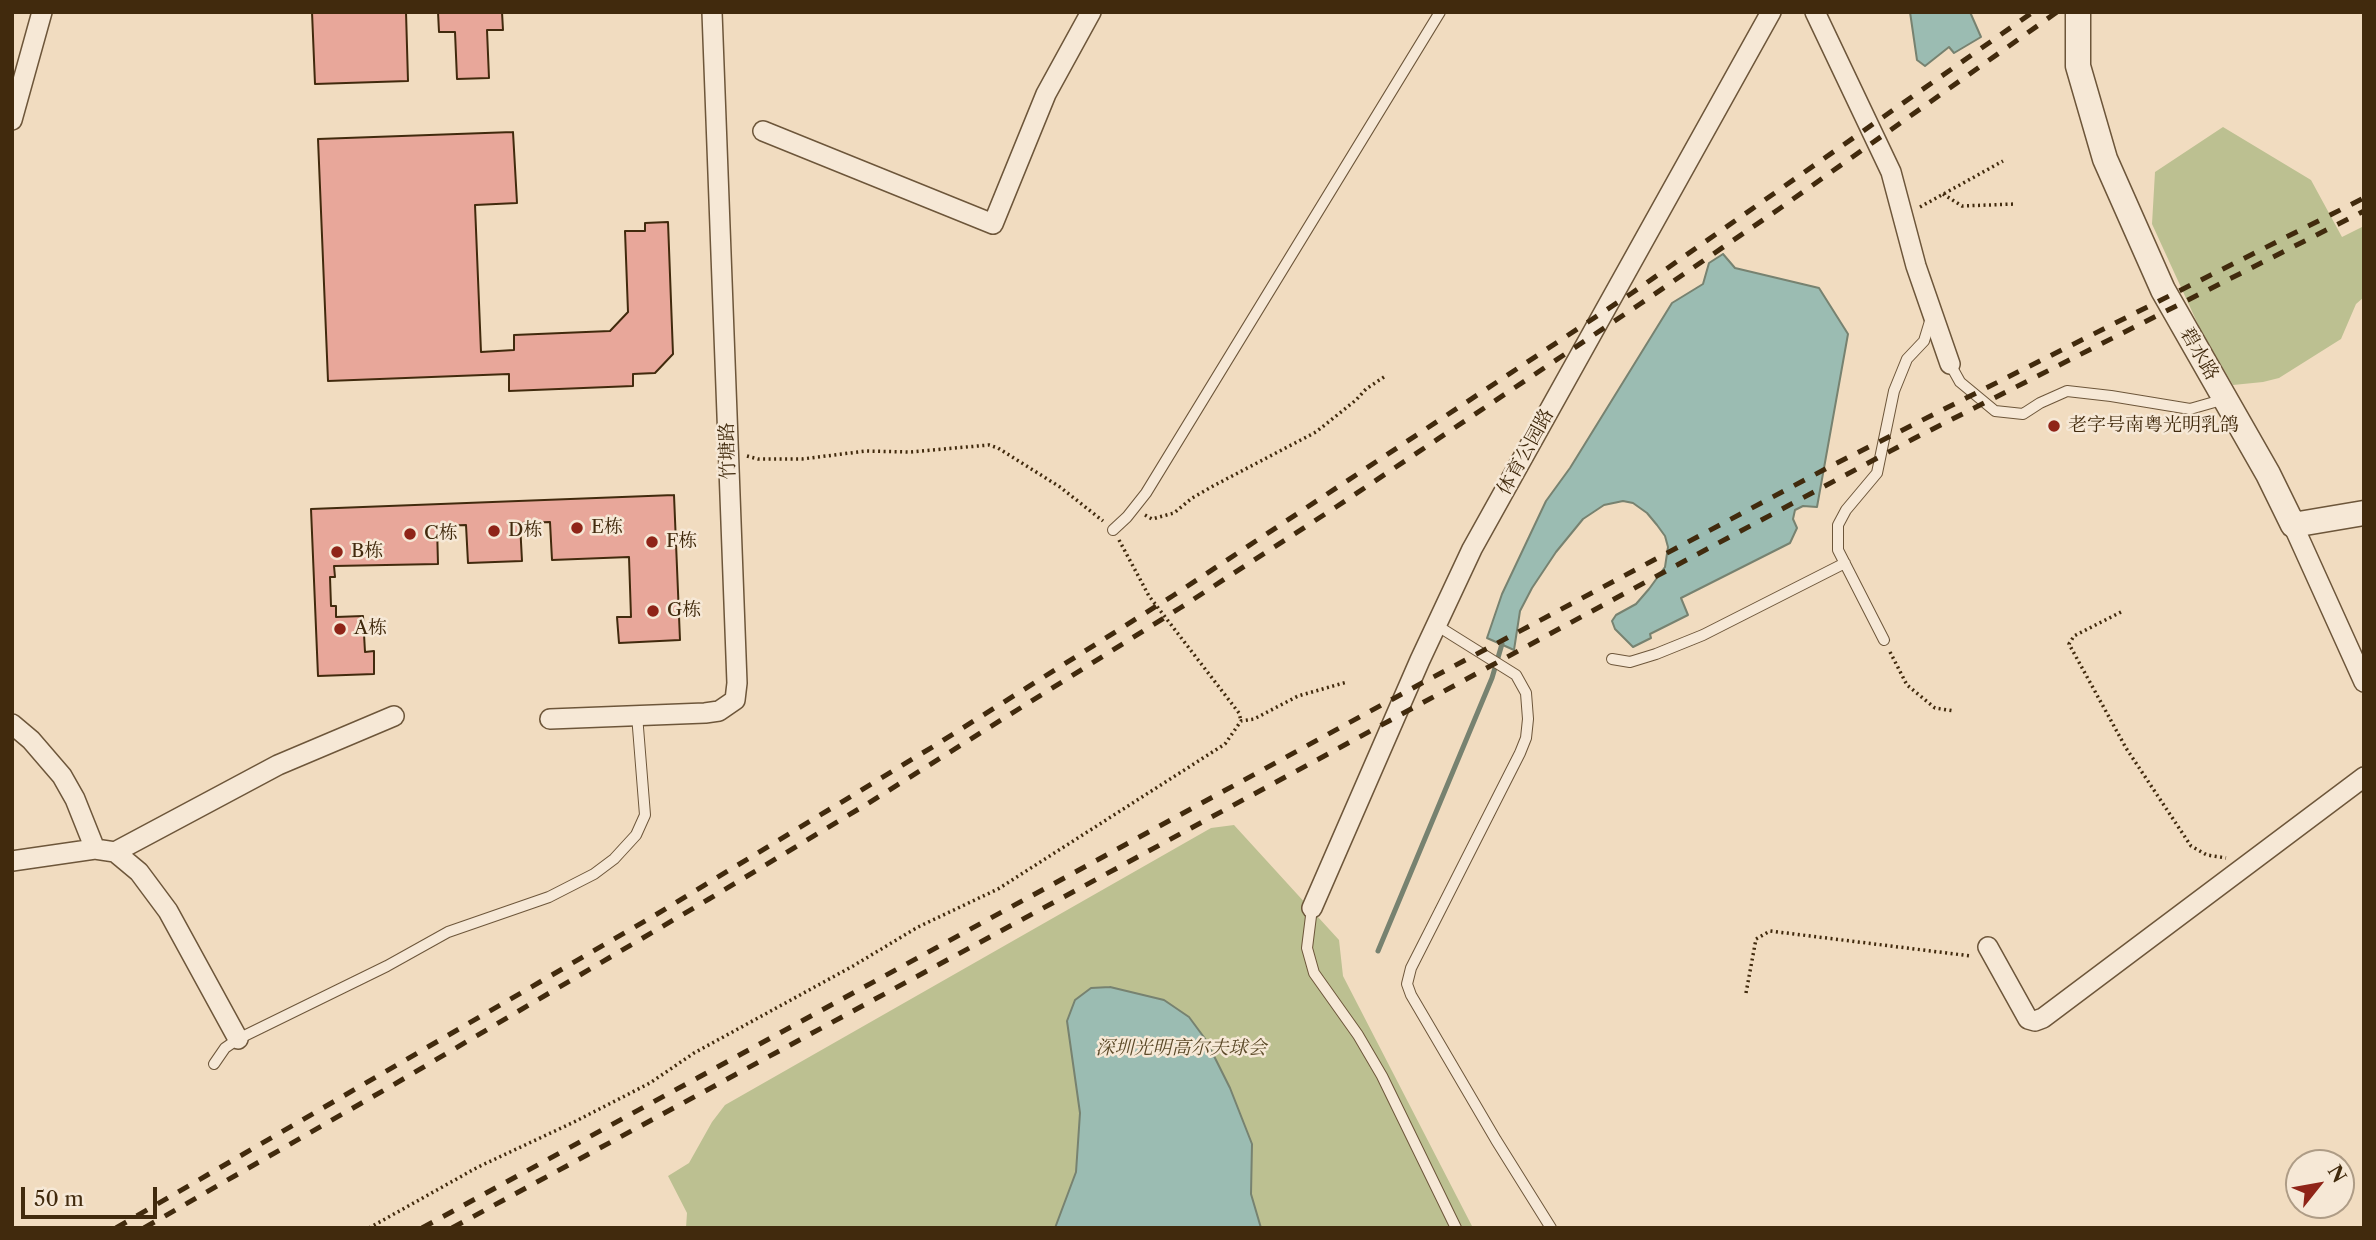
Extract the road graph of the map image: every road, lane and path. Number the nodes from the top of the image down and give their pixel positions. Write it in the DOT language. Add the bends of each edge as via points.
graph roads {
  1 [pos="42,12"];
  2 [pos="712,12"];
  3 [pos="1091,12"];
  4 [pos="1440,12"];
  5 [pos="1771,12"];
  6 [pos="1815,12"];
  7 [pos="2078,12"];
  8 [pos="12,120"];
  9 [pos="763,131"];
  10 [pos="2003,161"];
  11 [pos="1943,194"];
  12 [pos="2015,204"];
  13 [pos="1903,216"];
  14 [pos="1933,314"];
  15 [pos="1950,364"];
  16 [pos="1384,377"];
  17 [pos="2226,399"];
  18 [pos="728,450"];
  19 [pos="1134,509"];
  20 [pos="2364,513"];
  21 [pos="2292,525"];
  22 [pos="1113,530"];
  23 [pos="1844,563"];
  24 [pos="2121,612"];
  25 [pos="1436,625"];
  26 [pos="1884,640"];
  27 [pos="1612,659"];
  28 [pos="1347,682"];
  29 [pos="2364,682"];
  30 [pos="1954,710"];
  31 [pos="637,715"];
  32 [pos="394,716"];
  33 [pos="550,719"];
  34 [pos="1241,722"];
  35 [pos="12,724"];
  36 [pos="2364,777"];
  37 [pos="94,849"];
  38 [pos="115,852"];
  39 [pos="12,861"];
  40 [pos="2243,868"];
  41 [pos="1312,908"];
  42 [pos="1991,953"];
  43 [pos="1746,993"];
  44 [pos="238,1040"];
  45 [pos="214,1064"];
  46 [pos="369,1228"];
  47 [pos="1456,1228"];
  48 [pos="1551,1228"];
  1 -- 8 [label="street"];
  2 -- 18 [label="street, 竹塘路"];
  3 -- 9 [label="street" via="1046,94 993,224"];
  4 -- 19 [label="lane"];
  5 -- 25 [label="street, 体育公园路" via="1472,549"];
  6 -- 13 [label="street" via="1891,172"];
  7 -- 17 [label="street, 碧水路" via="2078,65 2105,159 2163,289"];
  10 -- 11 [label="path"];
  11 -- 12 [label="path" via="1962,206"];
  11 -- 13 [label="path"];
  13 -- 14 [label="street"];
  14 -- 15 [label="street"];
  14 -- 23 [label="lane" via="1924,341 1907,359 1894,391 1877,473 1838,525 1838,550"];
  15 -- 17 [label="lane" via="1960,382 1995,411 2023,414 2067,391 2190,409"];
  16 -- 19 [label="path" via="1316,432 1192,498 1174,513 1152,519"];
  17 -- 21 [label="street, 碧水路"];
  18 -- 22 [label="path" via="758,459 802,459 989,445 1060,487"];
  18 -- 31 [label="street, 竹塘路" via="735,700 719,711"];
  19 -- 22 [label="lane"];
  20 -- 21 [label="street"];
  21 -- 29 [label="street, 碧水路"];
  22 -- 34 [label="path" via="1149,596 1239,713"];
  23 -- 26 [label="lane"];
  23 -- 27 [label="lane" via="1703,635 1630,662"];
  24 -- 40 [label="path" via="2074,636 2069,644 2126,748 2191,846"];
  25 -- 41 [label="street, 体育公园路"];
  25 -- 48 [label="lane" via="1510,668 1522,683 1528,703 1525,738 1407,984"];
  26 -- 30 [label="path" via="1907,685 1935,708"];
  28 -- 34 [label="path" via="1298,696"];
  31 -- 33 [label="street, 竹塘路"];
  31 -- 44 [label="lane" via="645,815 636,835 614,859 549,897 448,932"];
  32 -- 38 [label="street" via="278,765"];
  34 -- 46 [label="path" via="1224,744 998,889 918,927 694,1053 650,1083 478,1167"];
  35 -- 37 [label="street" via="62,776"];
  36 -- 40 [label="street"];
  37 -- 38 [label="street"];
  37 -- 39 [label="street"];
  38 -- 44 [label="street" via="139,872 168,911"];
  40 -- 42 [label="street" via="2035,1021 2028,1019"];
  41 -- 47 [label="lane" via="1307,948 1314,973 1382,1076"];
  42 -- 43 [label="path" via="1770,931 1756,939"];
  44 -- 45 [label="lane" via="225,1048"];
}
